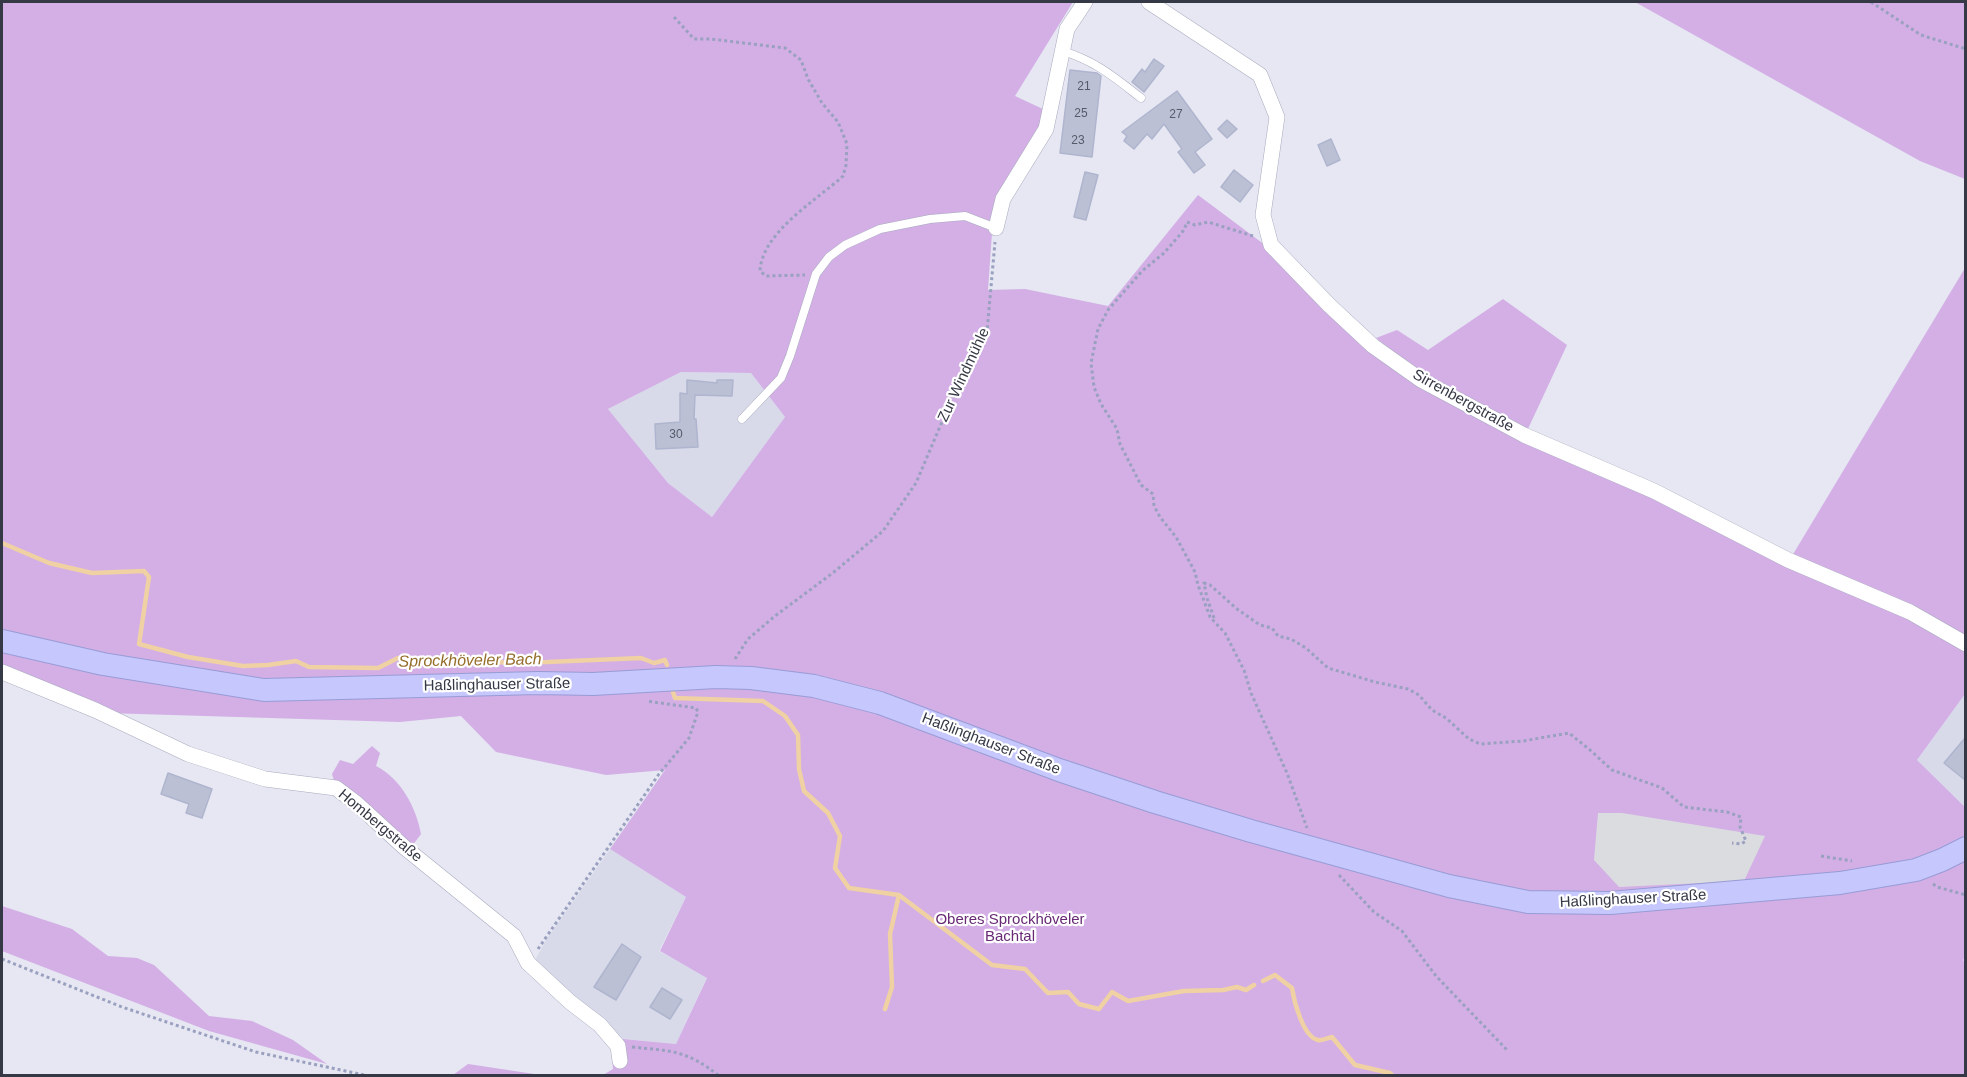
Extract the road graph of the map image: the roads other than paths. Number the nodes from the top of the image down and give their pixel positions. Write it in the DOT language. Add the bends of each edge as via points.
graph roads {
  1 [pos="1085,2"];
  2 [pos="1149,2"];
  3 [pos="1063,51"];
  4 [pos="1141,98"];
  5 [pos="996,228"];
  6 [pos="742,419"];
  7 [pos="2,641"];
  8 [pos="1965,644"];
  9 [pos="2,672"];
  10 [pos="1965,848"];
  11 [pos="619,1053"];
  1 -- 3 [label="street" via="1067,29"];
  2 -- 8 [label="street, Sirrenbergstraße" via="1260,75 1277,117 1263,215 1270,245 1373,346 1422,380 1524,435 1654,491 1788,560 1910,612"];
  3 -- 4 [label="lane" via="1102,68"];
  3 -- 5 [label="street" via="1046,129 1003,198"];
  5 -- 6 [label="lane" via="964,216 930,219 880,229 845,244 816,274 781,378"];
  7 -- 10 [label="main road, Haßlinghauser Straße" via="103,664 264,690 593,684 716,677 814,686 880,703 1155,802 1322,852 1489,896 1528,902 1610,903 1840,883 1916,870"];
  9 -- 11 [label="street, Hombergstraße" via="188,754 265,779 336,788 514,936 528,963 600,1025"];
}
